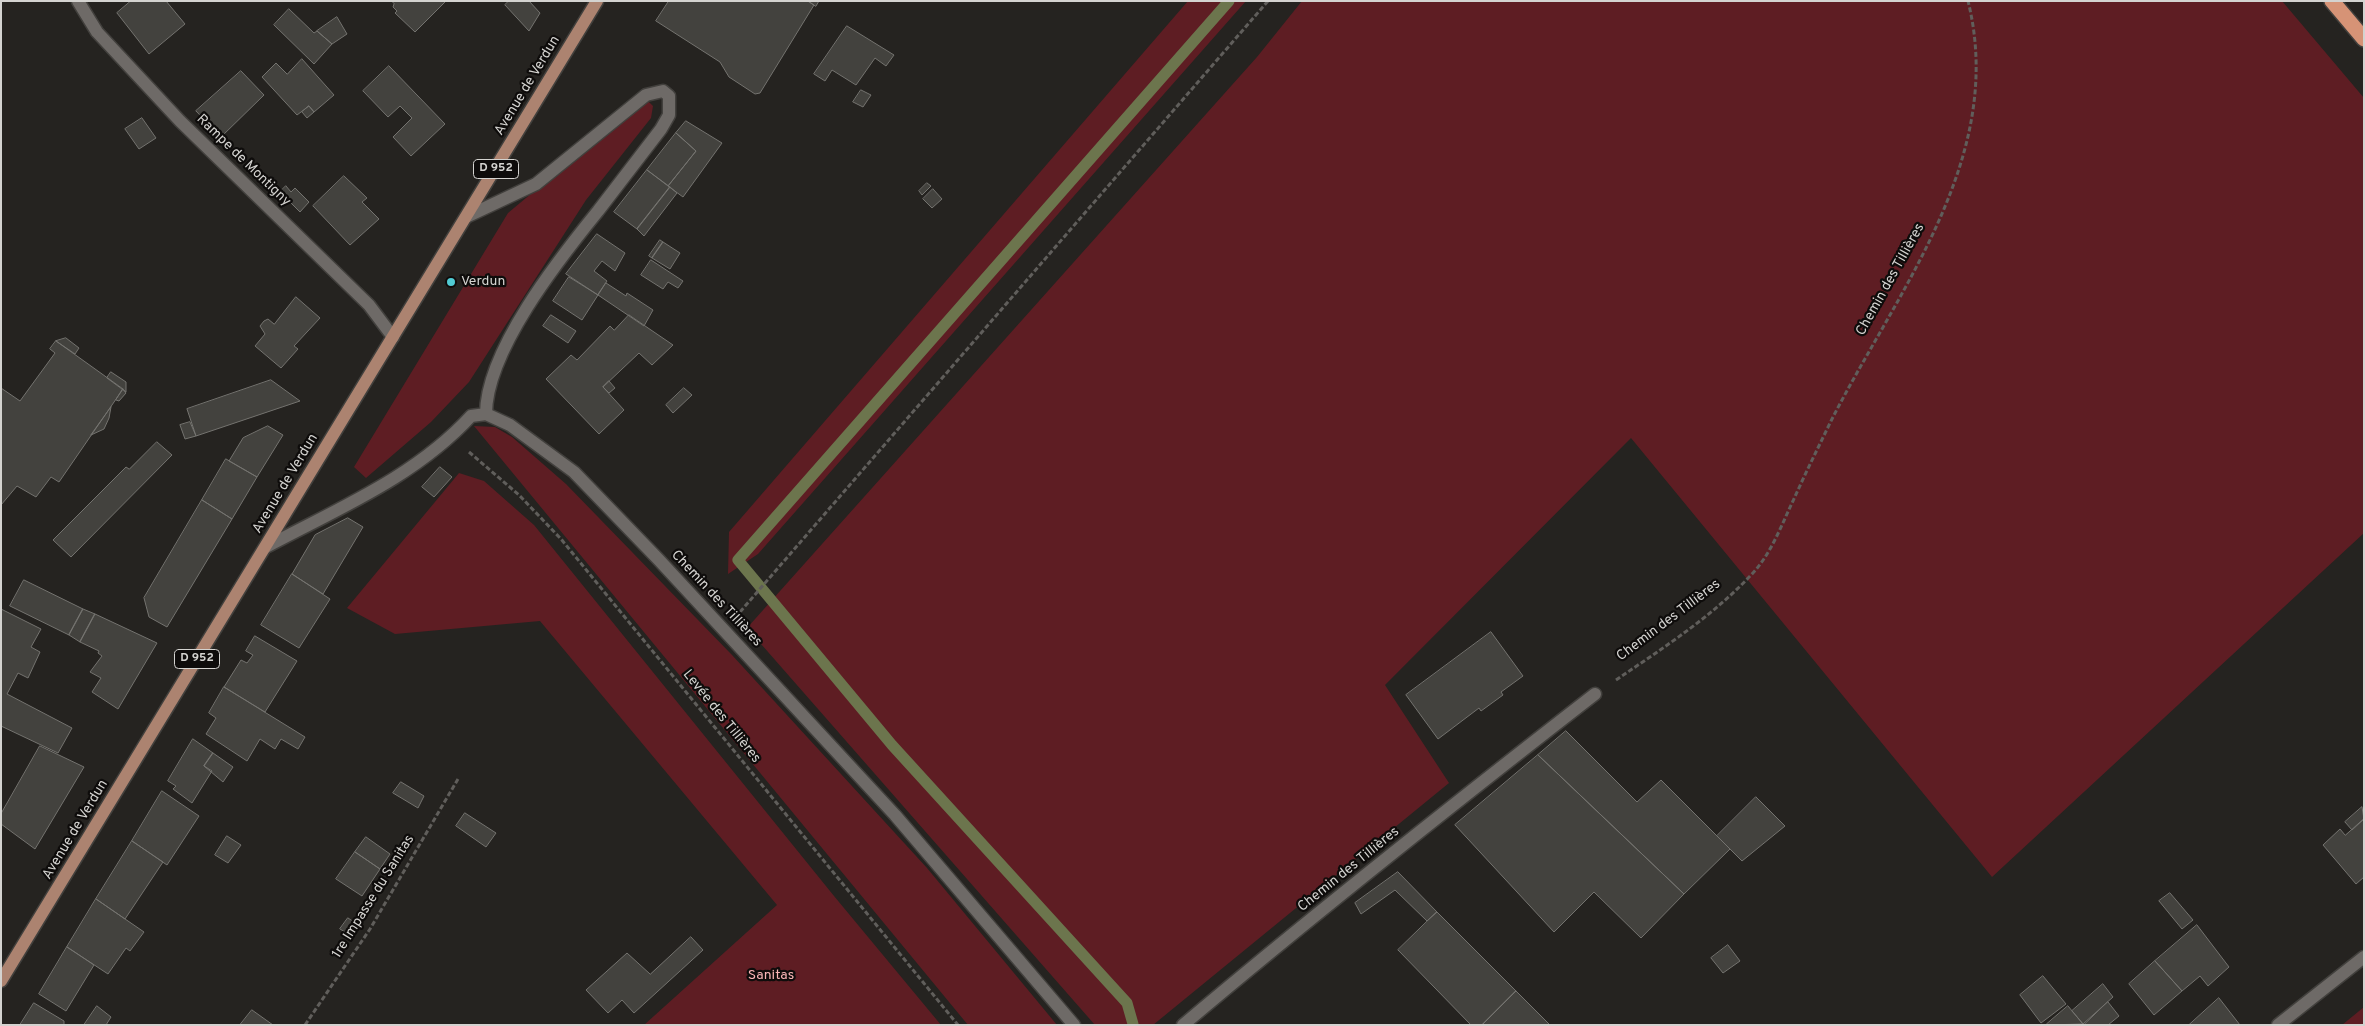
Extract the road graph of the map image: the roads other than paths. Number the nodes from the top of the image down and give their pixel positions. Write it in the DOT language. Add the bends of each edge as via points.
graph roads {
  1 [pos="78,1"];
  2 [pos="597,1"];
  3 [pos="2332,1"];
  4 [pos="2364,39"];
  5 [pos="468,216"];
  6 [pos="393,337"];
  7 [pos="486,414"];
  8 [pos="266,547"];
  9 [pos="1595,694"];
  10 [pos="2364,957"];
  11 [pos="1,981"];
  12 [pos="1074,1025"];
  13 [pos="1183,1025"];
  14 [pos="2278,1025"];
  1 -- 6 [label="street, Rampe de Montigny" via="97,32 180,121 370,305"];
  2 -- 5 [label="main road, Avenue de Verdun / D 952"];
  3 -- 4 [label="highway"];
  5 -- 6 [label="main road, Avenue de Verdun / D 952"];
  5 -- 7 [label="street" via="536,184 646,94 663,91 669,96 669,115 661,129 538,288 500,357 487,396"];
  6 -- 8 [label="main road, Avenue de Verdun / D 952"];
  7 -- 8 [label="street" via="471,416 452,436 383,486"];
  7 -- 12 [label="street, Chemin des Tillières" via="510,425 574,472 653,554 894,814"];
  8 -- 11 [label="main road, Avenue de Verdun / D 952"];
  9 -- 13 [label="street, Chemin des Tillières" via="1264,956"];
  10 -- 14 [label="street"];
}
